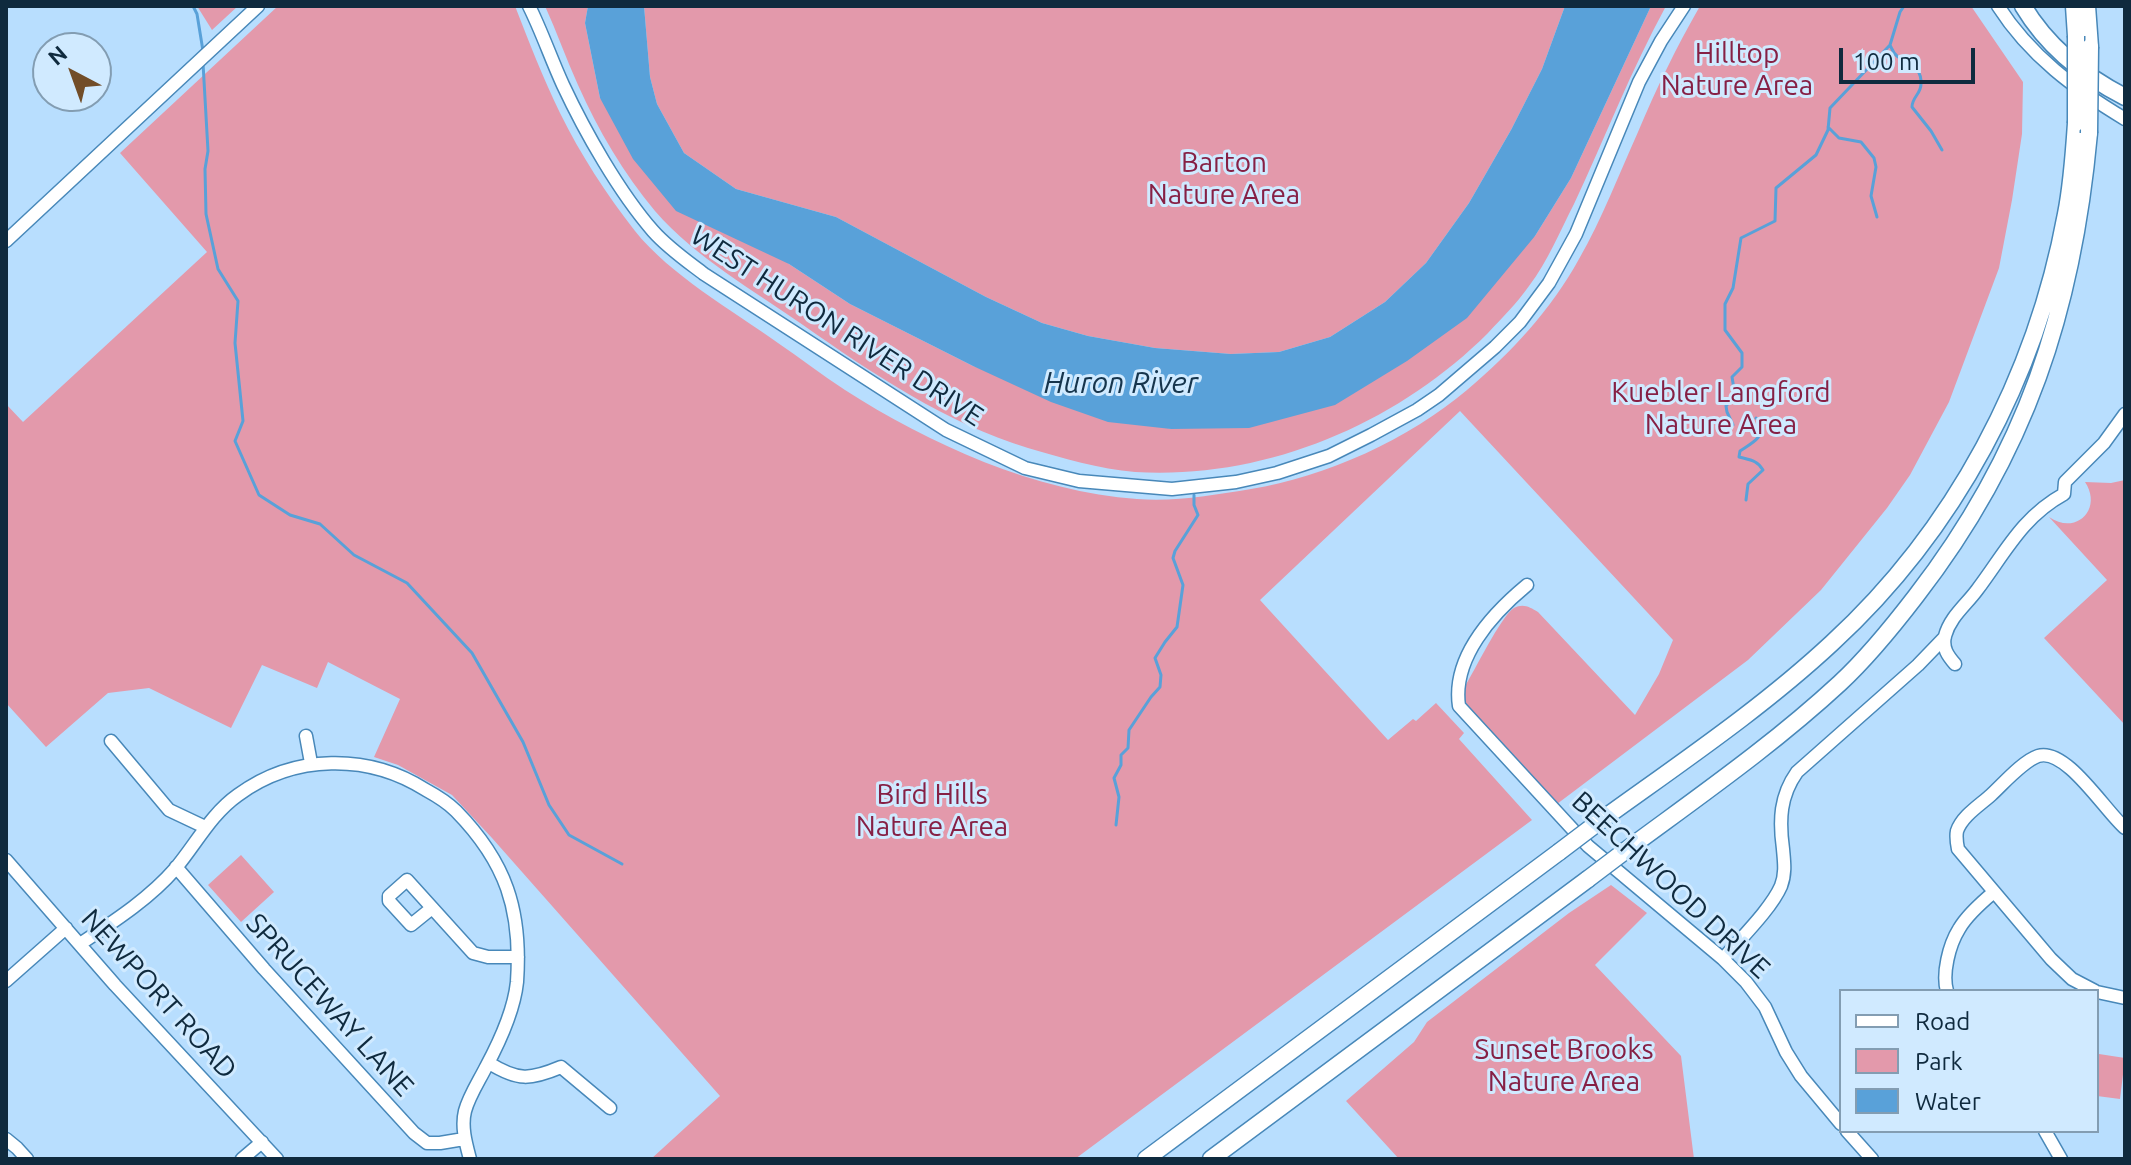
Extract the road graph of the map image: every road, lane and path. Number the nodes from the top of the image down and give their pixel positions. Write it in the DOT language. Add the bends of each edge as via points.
graph roads {
  1 [pos="258,6"];
  2 [pos="529,6"];
  3 [pos="1684,6"];
  4 [pos="1998,6"];
  5 [pos="2023,6"];
  6 [pos="2074,6"];
  7 [pos="2087,6"];
  8 [pos="2125,97"];
  9 [pos="2125,119"];
  10 [pos="2083,128"];
  11 [pos="6,241"];
  12 [pos="2125,414"];
  13 [pos="1527,585"];
  14 [pos="1945,637"];
  15 [pos="1955,664"];
  16 [pos="306,736"];
  17 [pos="111,741"];
  18 [pos="311,763"];
  19 [pos="205,827"];
  20 [pos="2125,828"];
  21 [pos="6,860"];
  22 [pos="176,867"];
  23 [pos="1994,892"];
  24 [pos="432,908"];
  25 [pos="66,928"];
  26 [pos="80,944"];
  27 [pos="518,957"];
  28 [pos="1723,959"];
  29 [pos="6,981"];
  30 [pos="1946,989"];
  31 [pos="2090,989"];
  32 [pos="2099,993"];
  33 [pos="2125,998"];
  34 [pos="489,1063"];
  35 [pos="610,1108"];
  36 [pos="1839,1122"];
  37 [pos="1849,1133"];
  38 [pos="2046,1133"];
  39 [pos="6,1139"];
  40 [pos="464,1139"];
  41 [pos="262,1142"];
  42 [pos="27,1159"];
  43 [pos="242,1159"];
  44 [pos="277,1159"];
  45 [pos="470,1159"];
  46 [pos="1146,1159"];
  47 [pos="1211,1159"];
  48 [pos="1872,1159"];
  49 [pos="2061,1159"];
  1 -- 11 [label="street"];
  2 -- 3 [label="street, WEST HURON RIVER DRIVE" via="585,129 633,206 671,249 704,274 946,430 1025,468 1079,481 1172,489 1236,482 1329,456 1439,395 1495,347 1520,322 1563,259 1639,82"];
  4 -- 9 [label="street" via="2051,69"];
  5 -- 8 [label="highway" via="2061,53"];
  6 -- 10 [label="highway, bridge"];
  7 -- 10 [label="highway, bridge" via="2090,47"];
  10 -- 46 [label="highway, bridge" via="2056,258 2007,404 1928,539 1887,587 1832,643 1763,701"];
  10 -- 47 [label="highway, bridge" via="2081,209 2045,360 1980,503 1896,622 1842,682 1761,750"];
  12 -- 14 [label="street" via="2065,482 2064,494 2020,529"];
  13 -- 28 [label="street, BEECHWOOD DRIVE" via="1487,624 1462,667 1459,706 1588,846"];
  14 -- 15 [label="street" via="1945,650"];
  14 -- 28 [label="street" via="1797,772 1783,796 1781,886"];
  16 -- 18 [label="street"];
  17 -- 19 [label="street" via="169,810"];
  18 -- 19 [label="street" via="254,784"];
  18 -- 27 [label="street" via="352,762 386,770 450,805 495,858 515,916"];
  19 -- 22 [label="street"];
  20 -- 23 [label="street" via="2070,767 2058,758 2037,756 1966,817 1957,832 1958,849"];
  21 -- 25 [label="street, NEWPORT ROAD"];
  22 -- 26 [label="street"];
  22 -- 40 [label="street, SPRUCEWAY LANE" via="414,1133 427,1143"];
  23 -- 30 [label="street" via="1959,929 1945,970"];
  23 -- 31 [label="street" via="2051,959"];
  24 -- 24 [label="street" via="407,880 389,896 411,925"];
  24 -- 27 [label="street" via="473,953"];
  25 -- 26 [label="street, NEWPORT ROAD"];
  25 -- 29 [label="street"];
  26 -- 41 [label="street, NEWPORT ROAD"];
  27 -- 34 [label="street" via="510,1012"];
  28 -- 36 [label="street, BEECHWOOD DRIVE" via="1765,1007 1801,1076"];
  32 -- 33 [label="street"];
  34 -- 35 [label="street" via="523,1077 561,1067"];
  34 -- 40 [label="street" via="465,1113"];
  37 -- 48 [label="street"];
  38 -- 49 [label="street"];
  39 -- 42 [label="street"];
  40 -- 45 [label="street"];
  41 -- 43 [label="street"];
  41 -- 44 [label="street, NEWPORT ROAD"];
}
